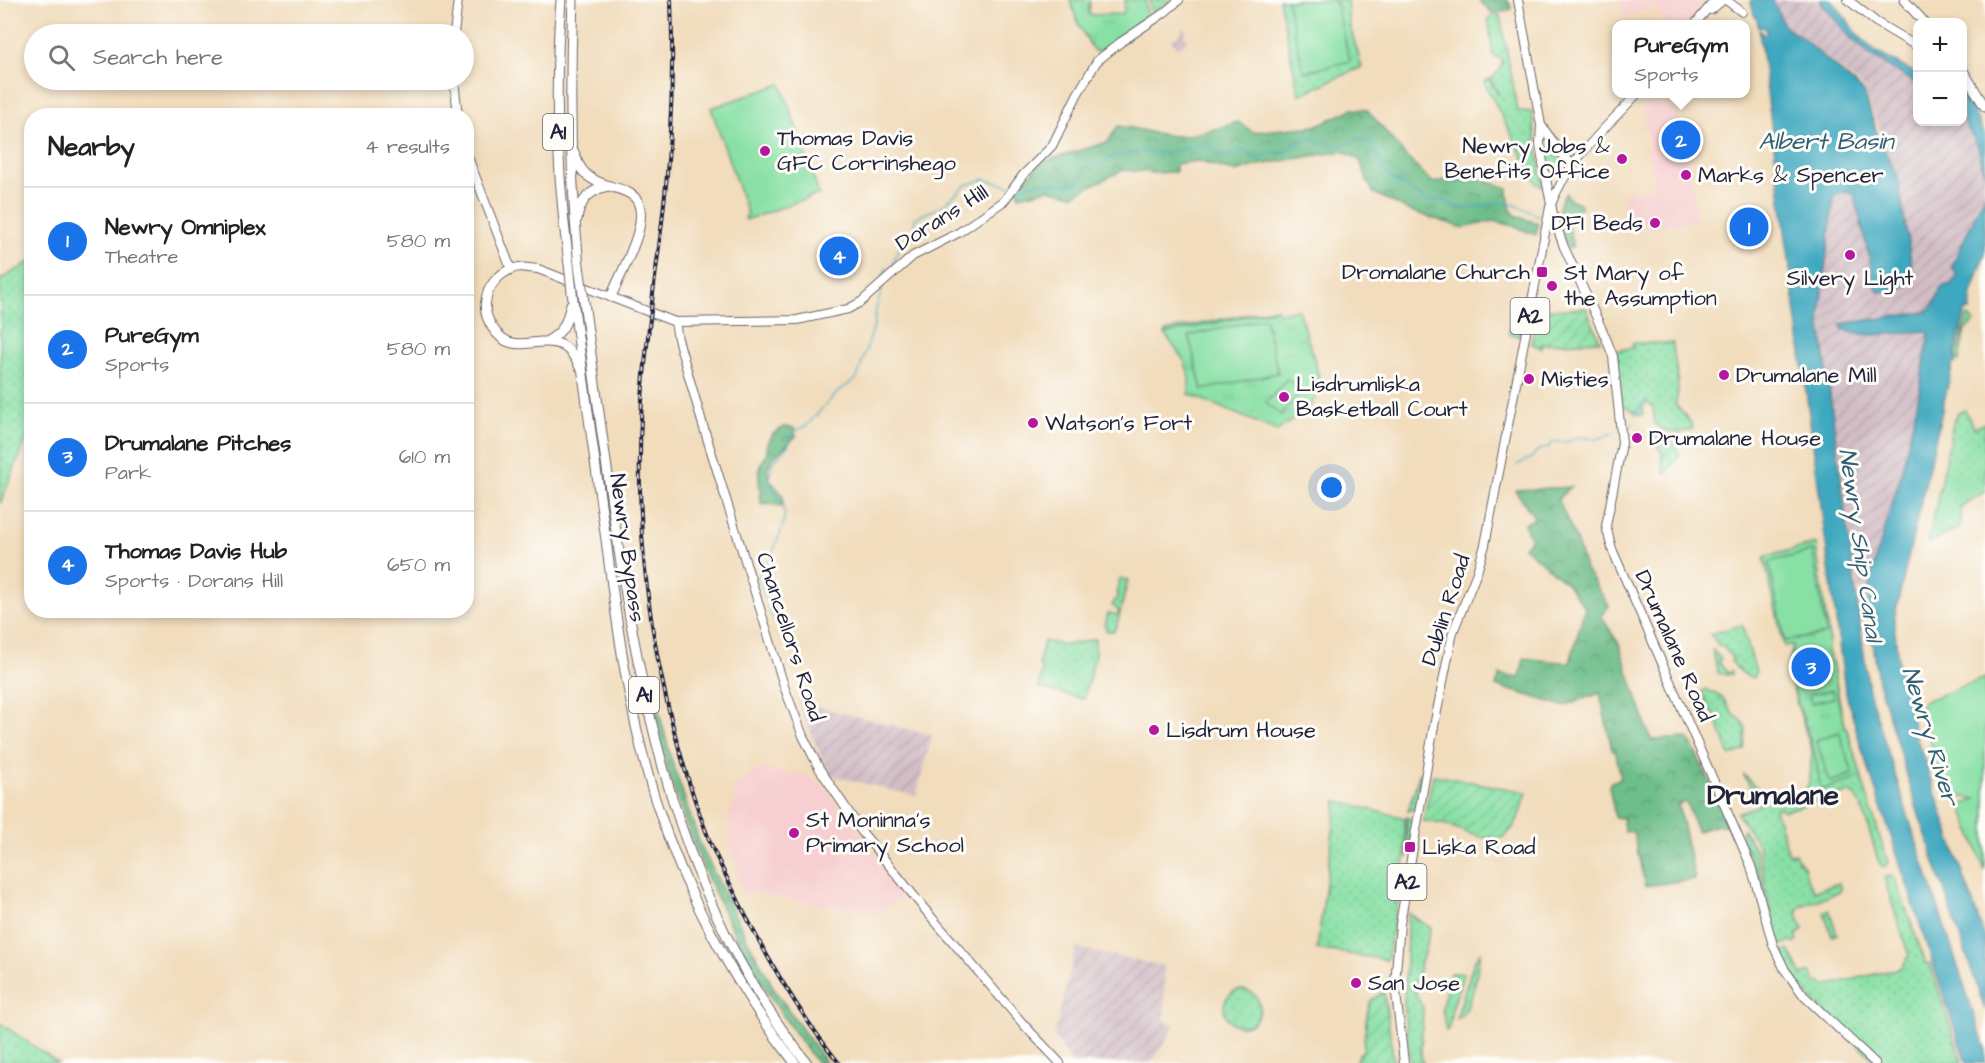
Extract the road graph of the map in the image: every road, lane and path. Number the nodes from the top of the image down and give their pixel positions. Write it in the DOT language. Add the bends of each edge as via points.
graph roads {
  1 [pos="458,0"];
  2 [pos="561,0"];
  3 [pos="573,0"];
  4 [pos="1179,0"];
  5 [pos="1518,0"];
  6 [pos="1715,0"];
  7 [pos="1725,0"];
  8 [pos="1848,0"];
  9 [pos="1905,0"];
  10 [pos="1742,12"];
  11 [pos="1703,15"];
  12 [pos="1921,18"];
  13 [pos="1699,20"];
  14 [pos="455,24"];
  15 [pos="1913,45"];
  16 [pos="1964,72"];
  17 [pos="455,90"];
  18 [pos="1629,98"];
  19 [pos="1985,107"];
  20 [pos="457,108"];
  21 [pos="1541,125"];
  22 [pos="571,144"];
  23 [pos="1573,165"];
  24 [pos="474,173"];
  25 [pos="611,186"];
  26 [pos="1551,207"];
  27 [pos="576,231"];
  28 [pos="511,269"];
  29 [pos="576,294"];
  30 [pos="611,297"];
  31 [pos="675,322"];
  32 [pos="543,342"];
  33 [pos="583,372"];
  34 [pos="795,1063"];
  35 [pos="807,1063"];
  36 [pos="1060,1063"];
  37 [pos="1404,1063"];
  38 [pos="1875,1063"];
  1 -- 14 [label="street"];
  2 -- 29 [label="highway, Newry Bypass / A1, bridge" via="558,153 562,215"];
  3 -- 22 [label="highway, Newry Bypass / A1"];
  4 -- 31 [label="street, Dorans Hill" via="1097,61 1052,146 1004,201 958,233 913,256 861,302 813,317 776,321"];
  5 -- 21 [label="street, Drumalane Road"];
  6 -- 11 [label="main road"];
  7 -- 10 [label="main road"];
  7 -- 11 [label="main road"];
  8 -- 15 [label="street"];
  9 -- 12 [label="highway"];
  11 -- 13 [label="main road"];
  16 -- 19 [label="highway"];
  17 -- 20 [label="street"];
  18 -- 23 [label="main road, A2"];
  21 -- 23 [label="street"];
  21 -- 26 [label="street, Drumalane Road" via="1540,144"];
  22 -- 25 [label="highway" via="583,171"];
  22 -- 27 [label="highway, Newry Bypass / A1"];
  23 -- 26 [label="main road, A2"];
  24 -- 28 [label="street"];
  25 -- 27 [label="highway" via="587,195 580,207"];
  25 -- 30 [label="highway" via="631,194 640,213 639,230"];
  26 -- 37 [label="main road, Dublin Road / A2" via="1485,544 1453,632 1443,676 1405,889 1395,970"];
  26 -- 38 [label="street, Drumalane Road" via="1564,247 1613,356 1622,443 1606,526 1618,566 1751,866 1773,945 1785,970 1804,996"];
  27 -- 29 [label="highway, Newry Bypass / A1, bridge"];
  28 -- 30 [label="street, Dorans Hill" via="538,269"];
  28 -- 32 [label="highway" via="496,279 488,292 485,308 489,323 506,340 523,344"];
  29 -- 32 [label="highway" via="566,326 553,339"];
  29 -- 33 [label="highway, Newry Bypass / A1"];
  29 -- 35 [label="highway, Newry Bypass / A1" via="630,627 666,782 694,866 726,934 772,1014"];
  30 -- 31 [label="street, Dorans Hill"];
  31 -- 36 [label="street, Chancellors Road" via="785,689 819,768 862,832 927,912"];
  32 -- 33 [label="highway" via="565,347"];
  33 -- 34 [label="highway, Newry Bypass / A1" via="631,708 656,800 712,933 762,1019"];
}
